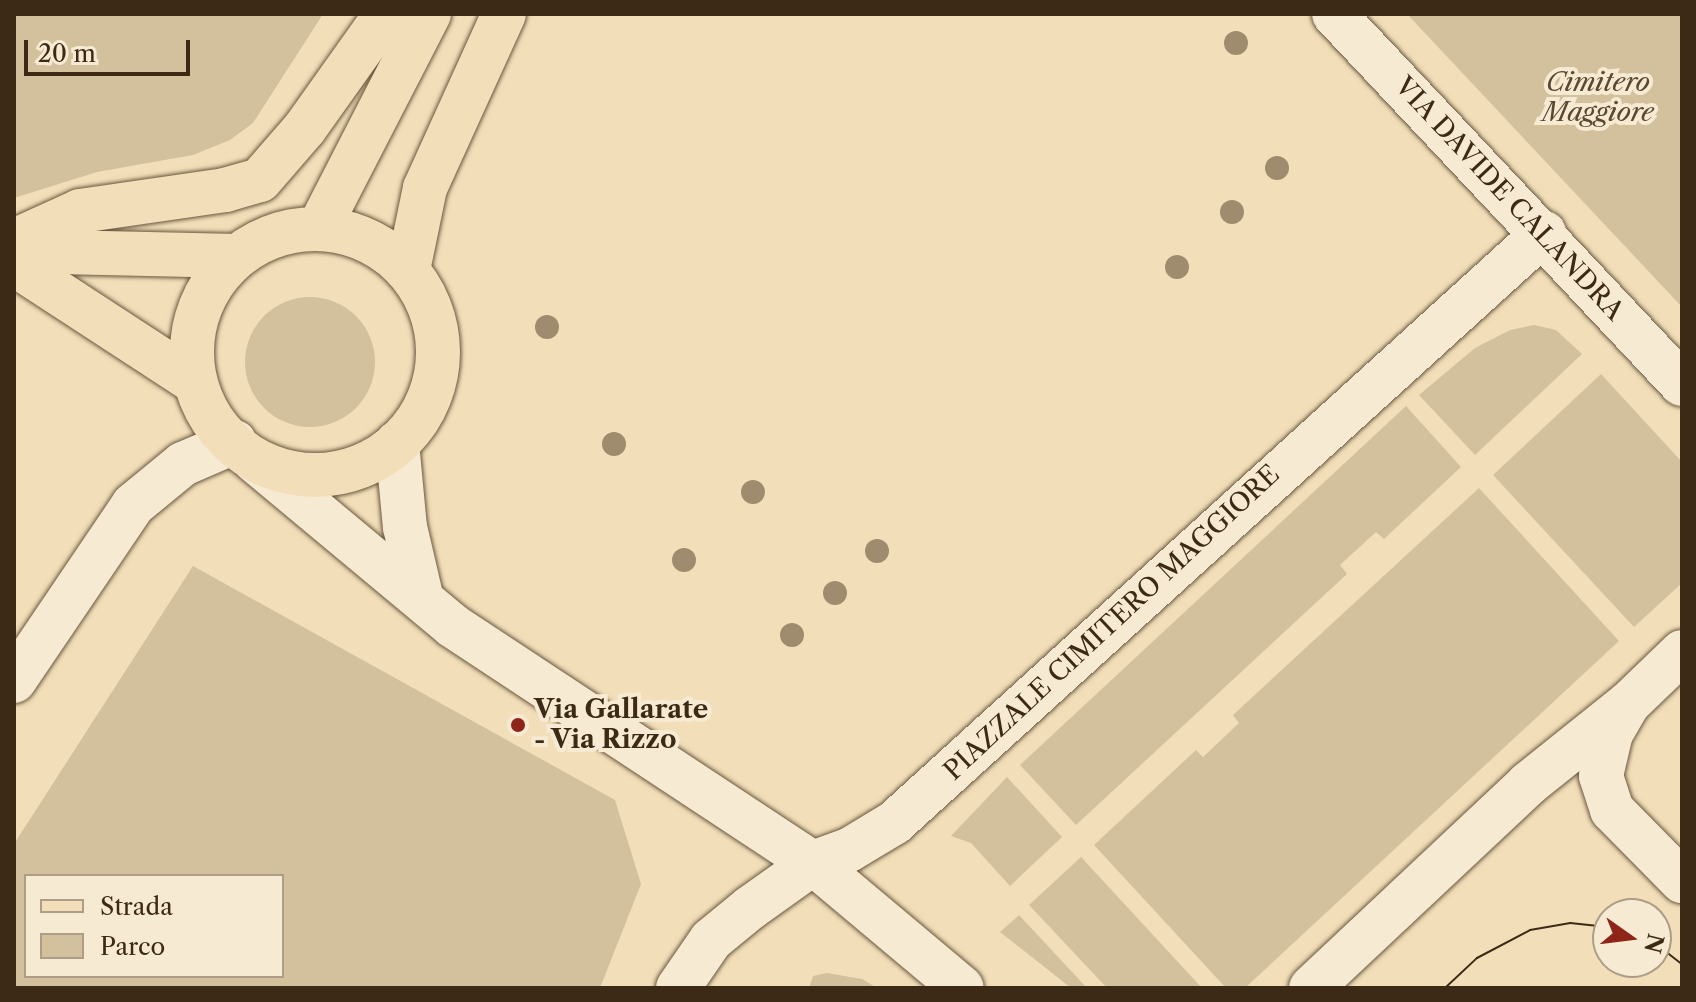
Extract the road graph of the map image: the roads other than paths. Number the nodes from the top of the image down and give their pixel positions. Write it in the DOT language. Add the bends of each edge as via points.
graph roads {
  1 [pos="386,14"];
  2 [pos="429,14"];
  3 [pos="504,14"];
  4 [pos="1334,14"];
  5 [pos="319,228"];
  6 [pos="1544,233"];
  7 [pos="14,241"];
  8 [pos="14,251"];
  9 [pos="237,256"];
  10 [pos="14,264"];
  11 [pos="408,270"];
  12 [pos="195,382"];
  13 [pos="1682,384"];
  14 [pos="397,443"];
  15 [pos="244,451"];
  16 [pos="421,596"];
  17 [pos="1682,652"];
  18 [pos="14,681"];
  19 [pos="1628,704"];
  20 [pos="813,863"];
  21 [pos="1682,881"];
  22 [pos="678,988"];
  23 [pos="962,988"];
  24 [pos="1311,988"];
  1 -- 7 [label="main road" via="305,128 260,180 80,211"];
  2 -- 5 [label="main road"];
  3 -- 11 [label="main road" via="425,188"];
  4 -- 6 [label="street, VIA DAVIDE CALANDRA"];
  5 -- 9 [label="main road" via="290,230"];
  5 -- 11 [label="main road" via="363,239"];
  6 -- 13 [label="street, VIA DAVIDE CALANDRA"];
  6 -- 20 [label="street, PIAZZALE CIMITERO MAGGIORE" via="894,823 849,850"];
  8 -- 9 [label="main road"];
  9 -- 12 [label="main road" via="214,282 198,313 191,347"];
  10 -- 12 [label="main road"];
  11 -- 14 [label="main road" via="436,327 438,359 425,405"];
  12 -- 15 [label="main road" via="210,415"];
  14 -- 15 [label="main road" via="365,465 329,475 290,473"];
  14 -- 16 [label="street" via="405,527"];
  15 -- 16 [label="street" via="361,554"];
  15 -- 18 [label="street" via="183,464 133,505"];
  16 -- 20 [label="street" via="453,626"];
  17 -- 19 [label="street"];
  19 -- 21 [label="street" via="1602,757 1603,793 1612,810"];
  19 -- 24 [label="street" via="1528,784"];
  20 -- 22 [label="street, PIAZZALE CIMITERO MAGGIORE" via="711,940"];
  20 -- 23 [label="street"];
}
